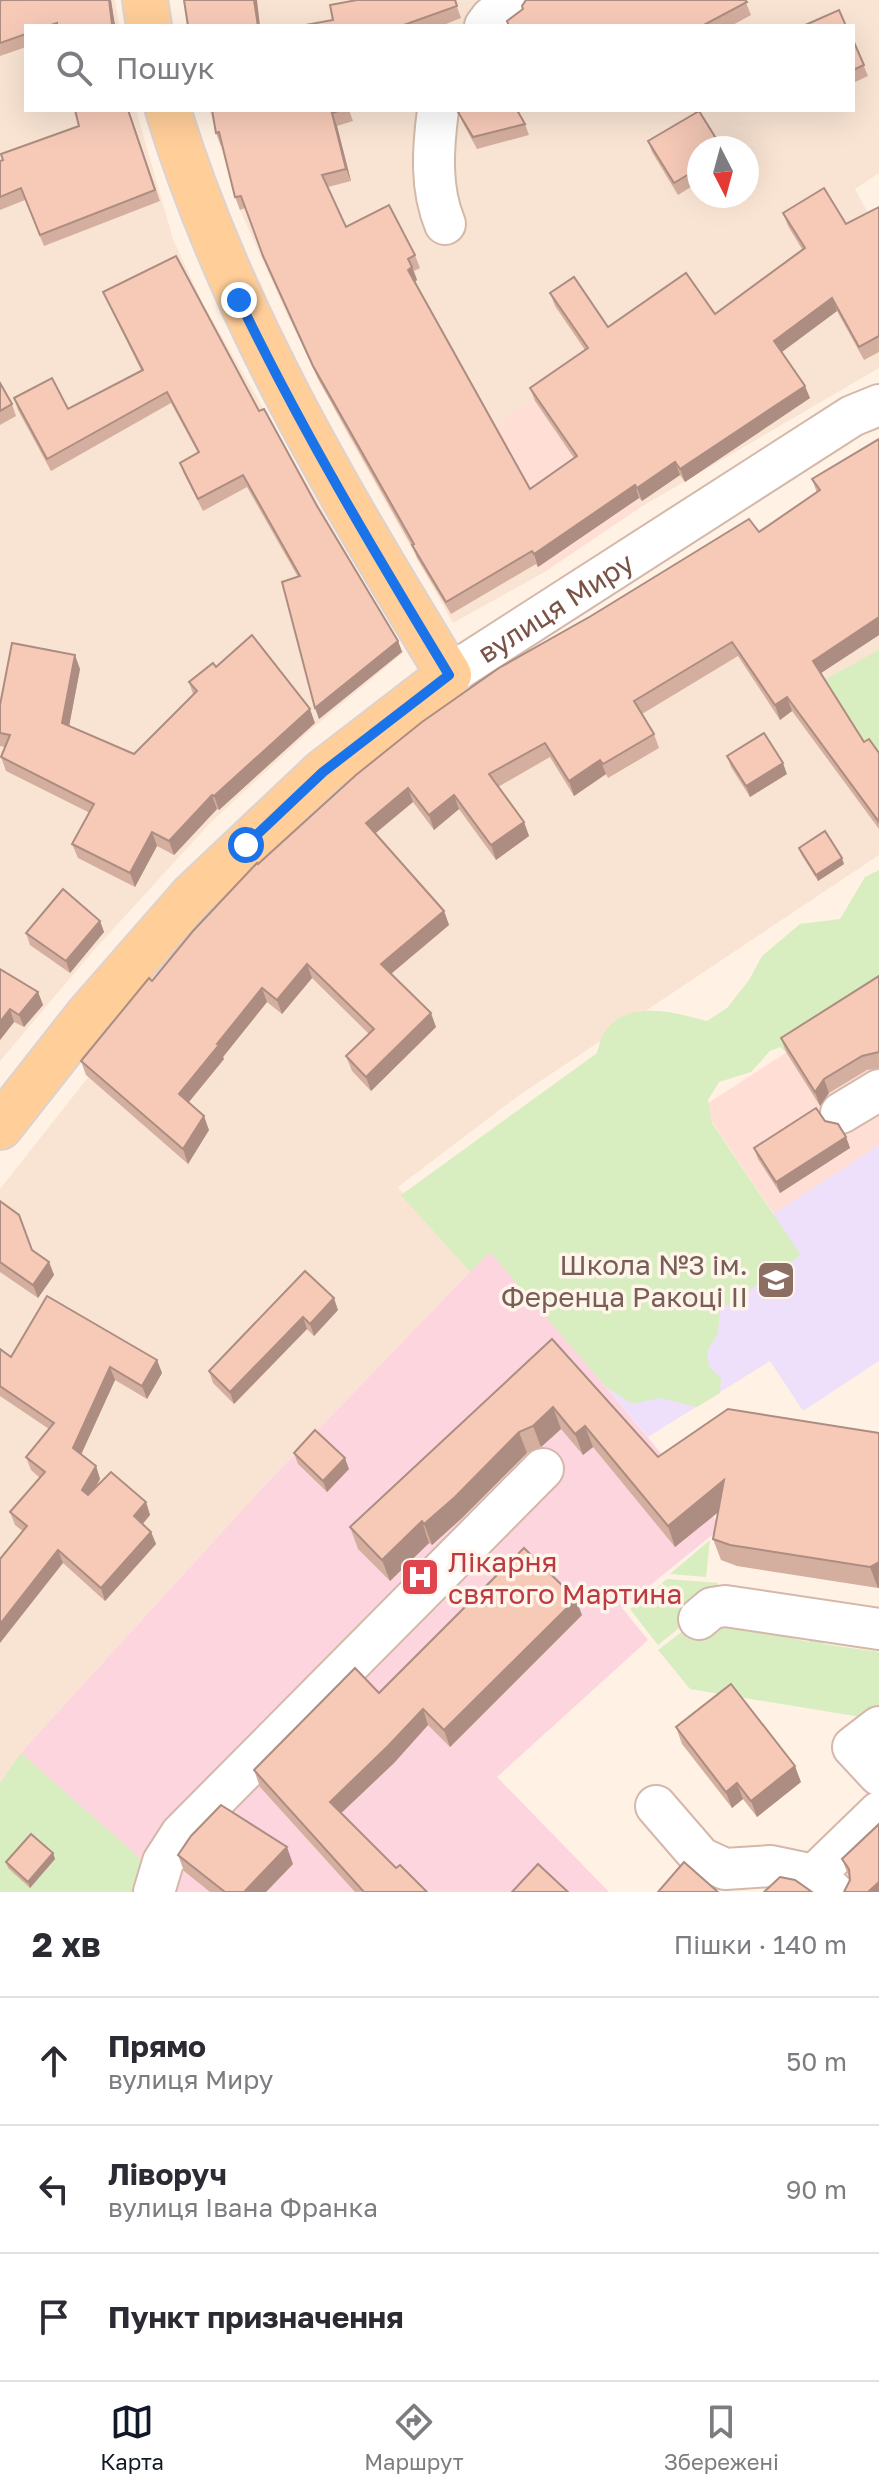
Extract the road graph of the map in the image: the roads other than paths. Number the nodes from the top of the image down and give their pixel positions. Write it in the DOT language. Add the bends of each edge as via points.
graph roads {
  1 [pos="145,0"];
  2 [pos="513,0"];
  3 [pos="149,24"];
  4 [pos="486,24"];
  5 [pos="169,112"];
  6 [pos="438,112"];
  7 [pos="445,224"];
  8 [pos="879,405"];
  9 [pos="449,675"];
  10 [pos="879,1090"];
  11 [pos="841,1113"];
  12 [pos="0,1127"];
  13 [pos="543,1469"];
  14 [pos="712,1612"];
  15 [pos="879,1629"];
  16 [pos="879,1727"];
  17 [pos="879,1775"];
  18 [pos="656,1806"];
  19 [pos="879,1812"];
  20 [pos="823,1883"];
  21 [pos="154,1892"];
  1 -- 3 [label="main road"];
  2 -- 4 [label="street"];
  5 -- 9 [label="main road" via="206,223 267,359"];
  6 -- 7 [label="street" via="433,145 437,204"];
  8 -- 9 [label="street, вулиця Миру" via="852,416"];
  9 -- 12 [label="main road, вулиця Миру" via="323,772 192,896 97,1004"];
  10 -- 11 [label="street"];
  13 -- 21 [label="street" via="181,1834 163,1862"];
  14 -- 15 [label="street"];
  16 -- 17 [label="street" via="853,1747"];
  18 -- 20 [label="street" via="701,1858 725,1869 771,1866"];
  19 -- 20 [label="street"];
}
